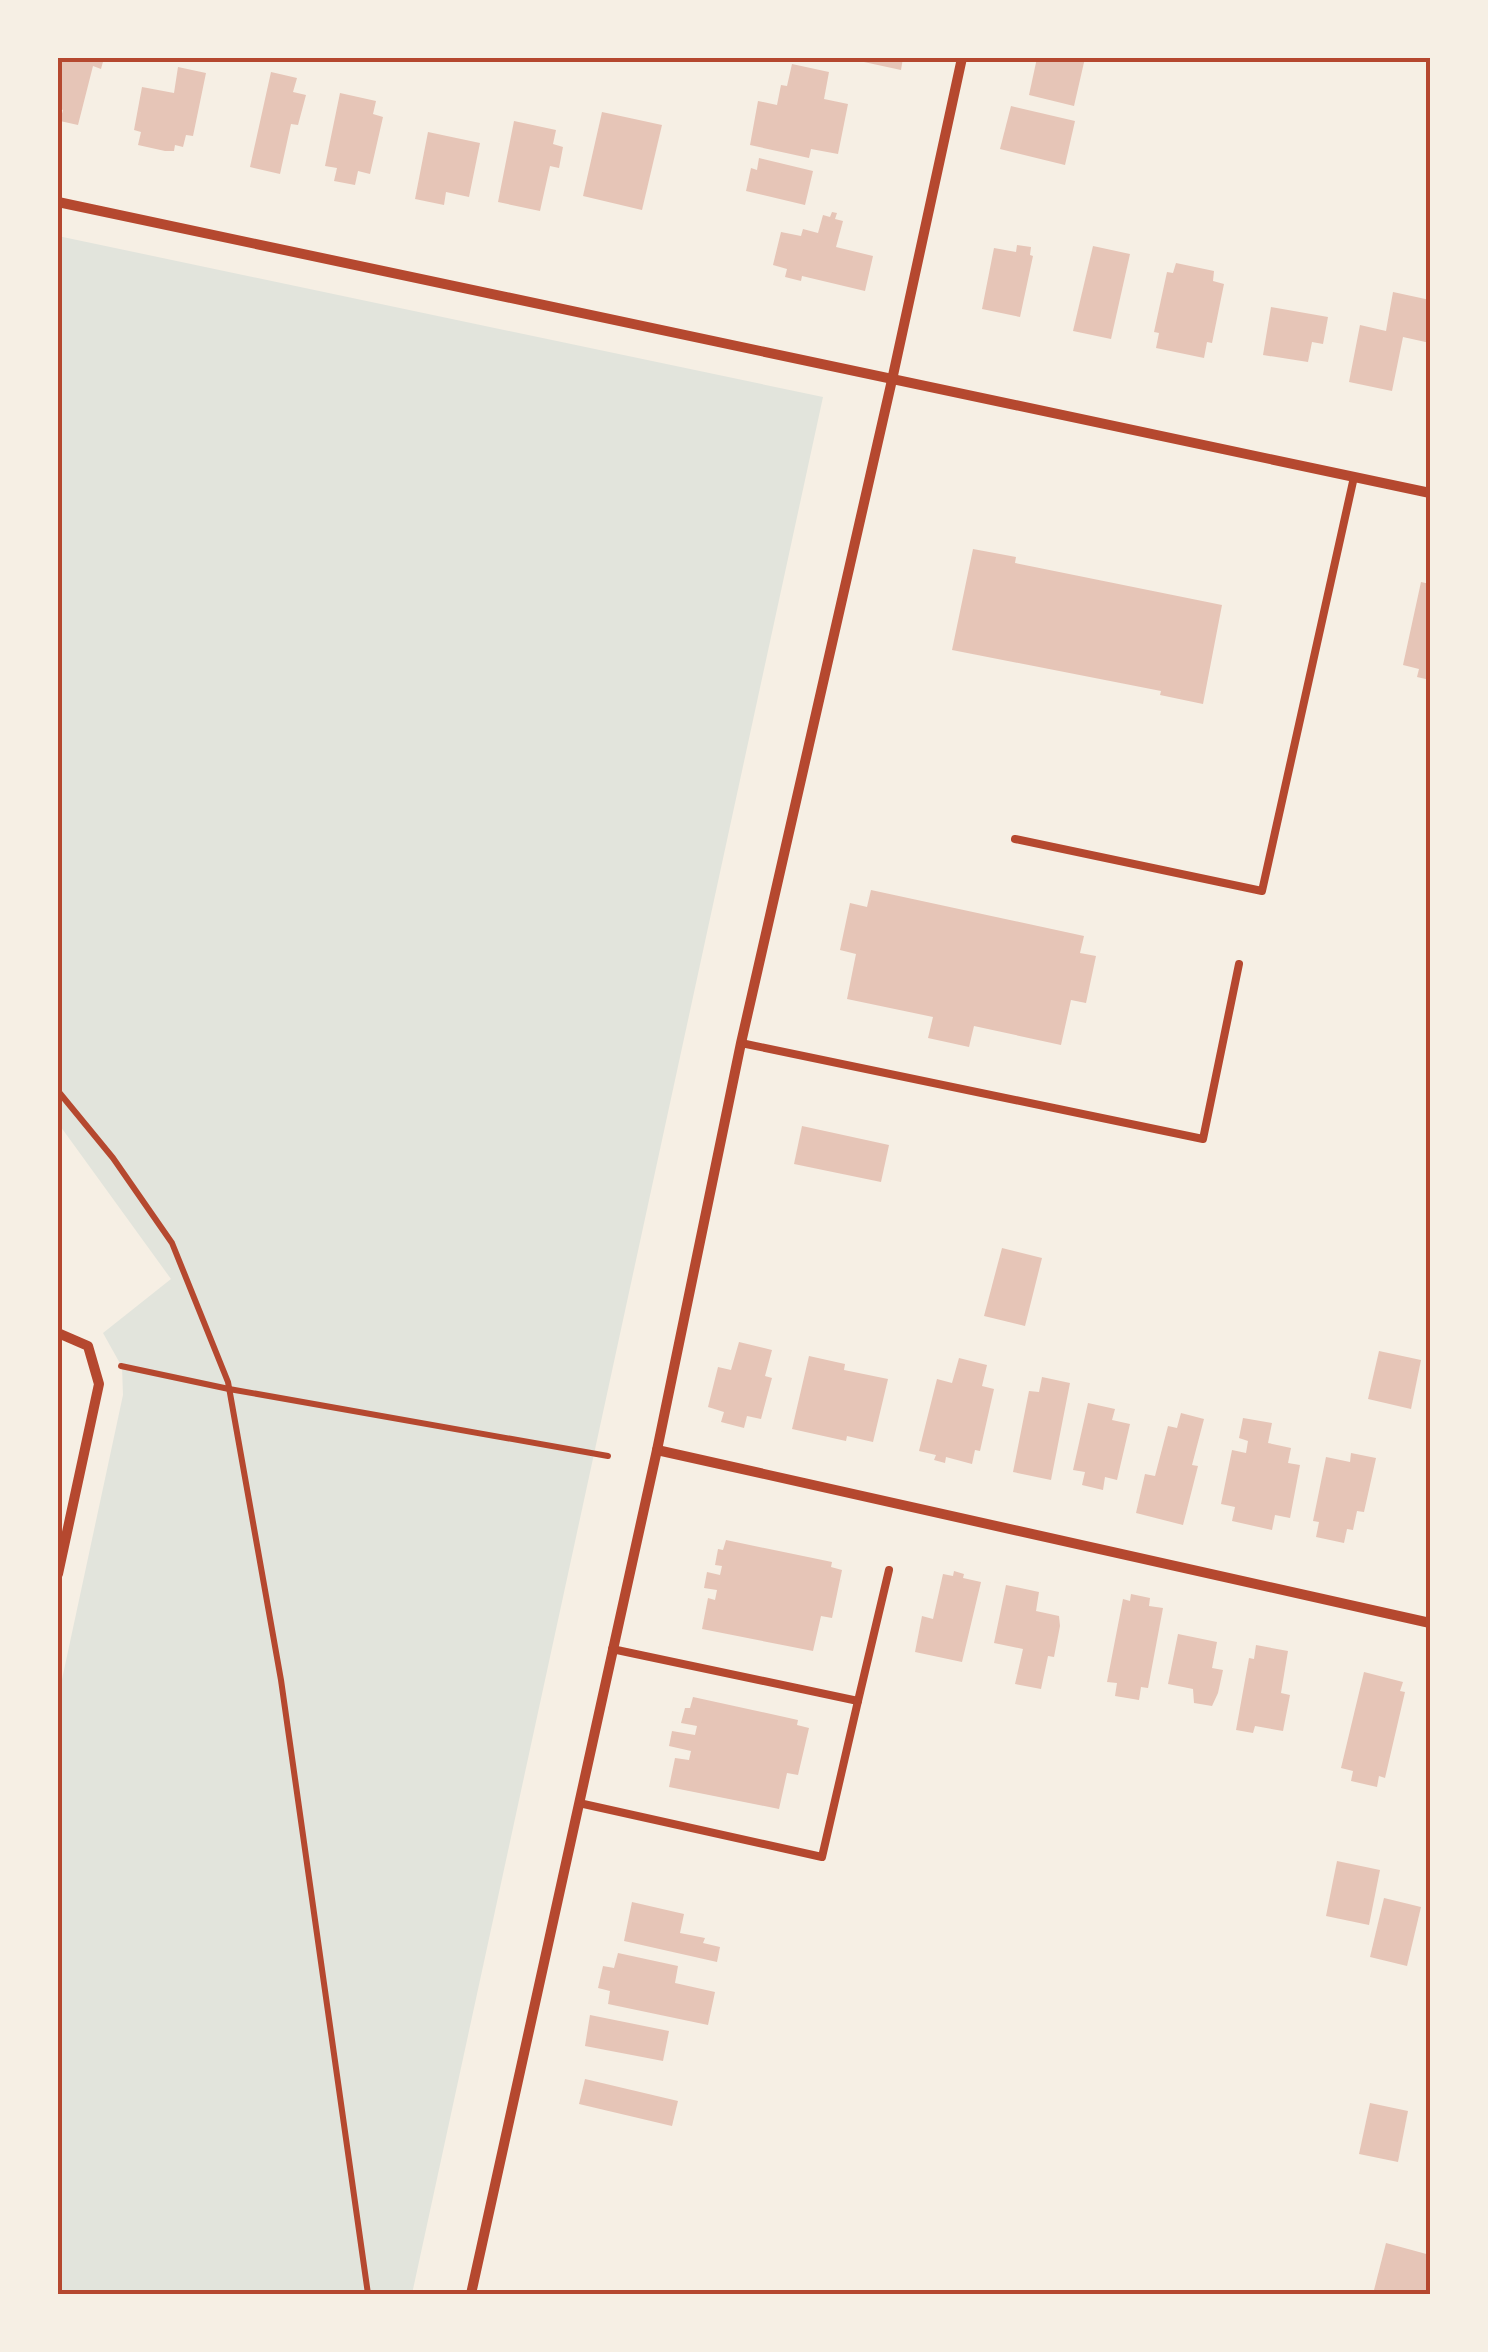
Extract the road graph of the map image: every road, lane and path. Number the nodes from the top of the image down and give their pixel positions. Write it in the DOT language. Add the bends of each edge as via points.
graph roads {
  1 [pos="962,58"];
  2 [pos="58,202"];
  3 [pos="892,380"];
  4 [pos="1354,477"];
  5 [pos="1430,493"];
  6 [pos="1015,838"];
  7 [pos="1239,964"];
  8 [pos="742,1043"];
  9 [pos="58,1091"];
  10 [pos="58,1333"];
  11 [pos="91,1360"];
  12 [pos="229,1389"];
  13 [pos="657,1450"];
  14 [pos="608,1456"];
  15 [pos="888,1570"];
  16 [pos="58,1574"];
  17 [pos="1430,1623"];
  18 [pos="612,1649"];
  19 [pos="858,1701"];
  20 [pos="579,1803"];
  21 [pos="368,2294"];
  22 [pos="470,2294"];
  1 -- 3 [label="street"];
  2 -- 3 [label="street"];
  3 -- 4 [label="street"];
  3 -- 8 [label="street"];
  4 -- 5 [label="street"];
  4 -- 6 [label="lane" via="1262,891"];
  7 -- 8 [label="lane" via="1203,1139"];
  8 -- 13 [label="street"];
  9 -- 12 [label="path" via="172,1243"];
  10 -- 11 [label="street" via="88,1346"];
  11 -- 12 [label="path"];
  11 -- 16 [label="street" via="98,1384"];
  12 -- 14 [label="path"];
  12 -- 21 [label="path" via="280,1680"];
  13 -- 17 [label="street"];
  13 -- 18 [label="street"];
  15 -- 19 [label="lane"];
  18 -- 19 [label="lane"];
  18 -- 20 [label="street"];
  19 -- 20 [label="lane" via="822,1856"];
  20 -- 22 [label="street"];
}
